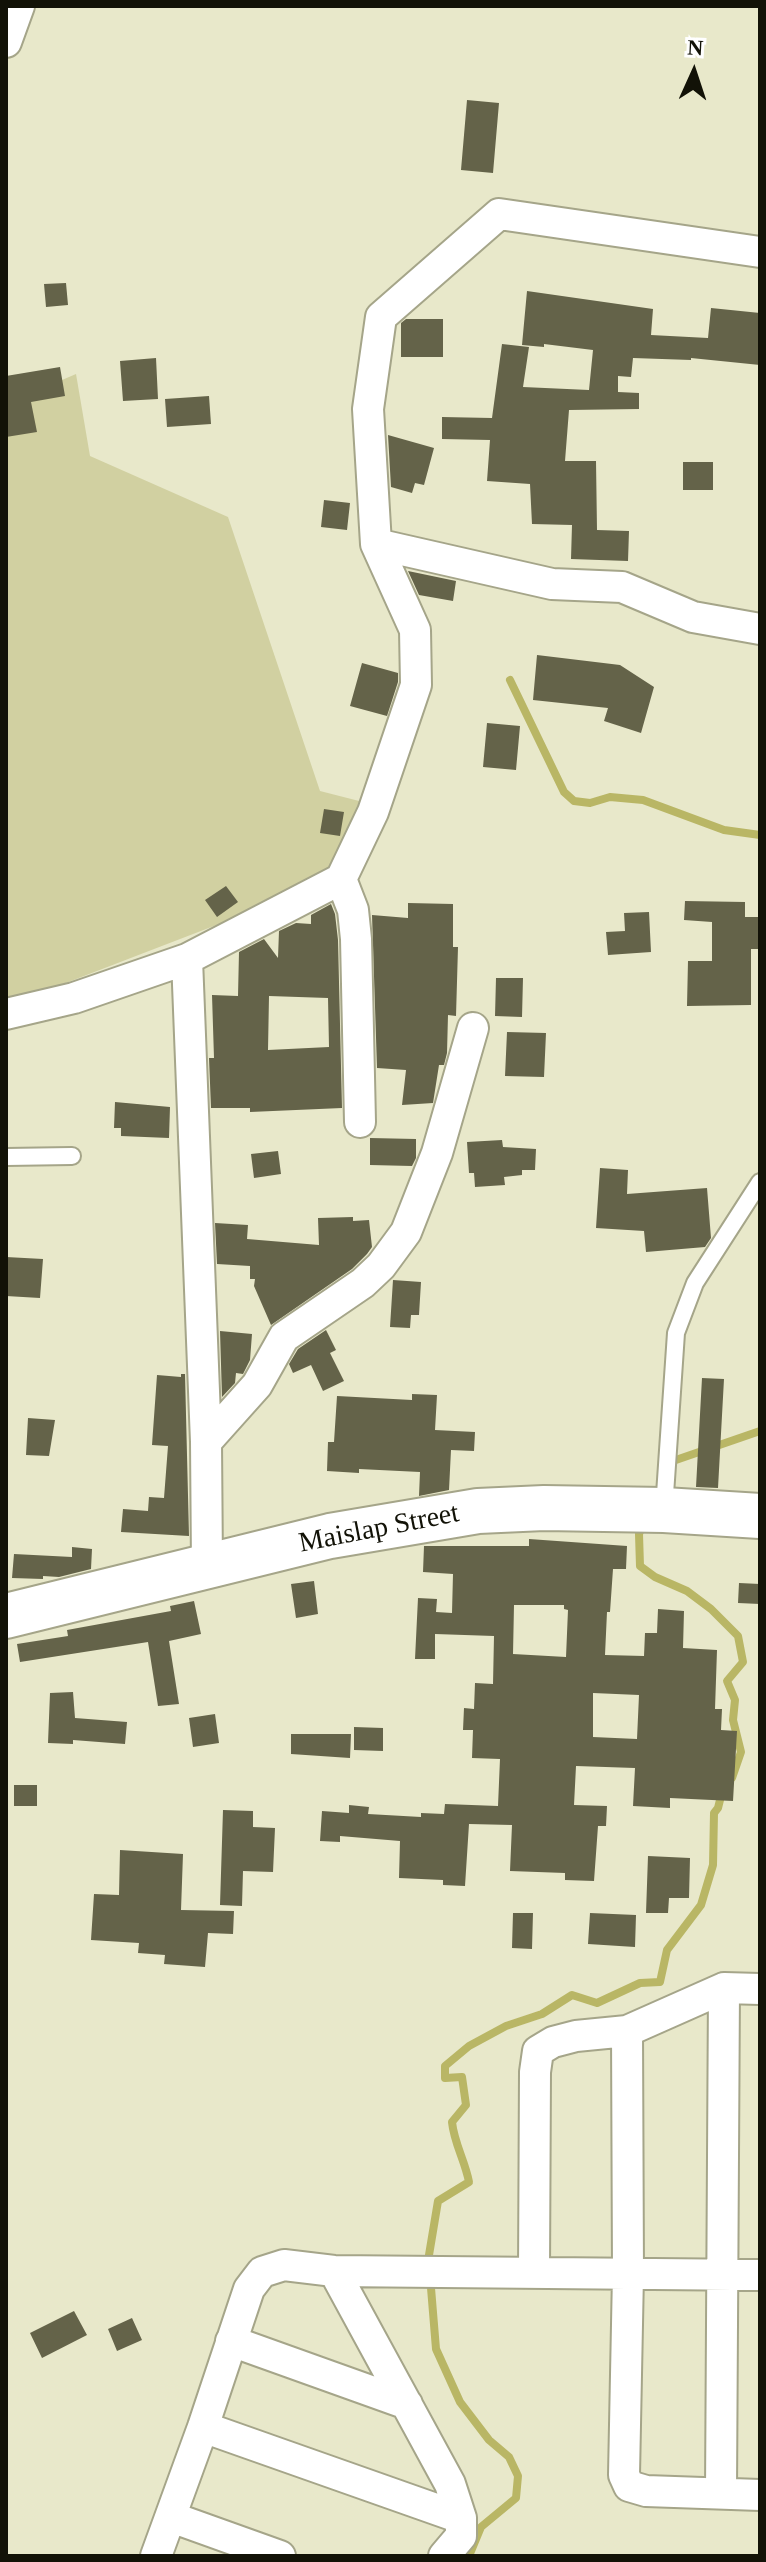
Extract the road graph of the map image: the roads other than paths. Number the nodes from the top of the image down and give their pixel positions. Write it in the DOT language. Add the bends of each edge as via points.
graph roads {
  1 [pos="19,6"];
  2 [pos="6,42"];
  3 [pos="760,252"];
  4 [pos="376,544"];
  5 [pos="760,629"];
  6 [pos="341,879"];
  7 [pos="187,959"];
  8 [pos="6,1014"];
  9 [pos="473,1028"];
  10 [pos="360,1122"];
  11 [pos="72,1156"];
  12 [pos="6,1157"];
  13 [pos="760,1182"];
  14 [pos="206,1442"];
  15 [pos="664,1510"];
  16 [pos="760,1516"];
  17 [pos="207,1567"];
  18 [pos="6,1616"];
  19 [pos="724,1988"];
  20 [pos="760,1989"];
  21 [pos="627,2031"];
  22 [pos="334,2271"];
  23 [pos="534,2272"];
  24 [pos="628,2274"];
  25 [pos="722,2275"];
  26 [pos="760,2275"];
  27 [pos="231,2341"];
  28 [pos="407,2404"];
  29 [pos="203,2427"];
  30 [pos="721,2492"];
  31 [pos="760,2495"];
  32 [pos="171,2517"];
  33 [pos="461,2518"];
  34 [pos="156,2556"];
  35 [pos="280,2556"];
  36 [pos="444,2556"];
  1 -- 2 [label="street"];
  3 -- 4 [label="street" via="499,214 381,317 368,409"];
  4 -- 5 [label="street" via="552,584 622,587 693,617"];
  4 -- 6 [label="street" via="415,630 416,685 373,812"];
  6 -- 7 [label="street"];
  6 -- 10 [label="street" via="353,910 356,939"];
  7 -- 8 [label="street" via="74,998"];
  7 -- 14 [label="street"];
  9 -- 14 [label="street" via="437,1153 406,1232 363,1283 284,1337 257,1385"];
  11 -- 12 [label="lane"];
  13 -- 15 [label="lane" via="695,1283 676,1333"];
  14 -- 17 [label="street"];
  15 -- 16 [label="main road, Maislap Street"];
  15 -- 17 [label="main road, Maislap Street" via="478,1511 330,1536"];
  17 -- 18 [label="main road, Maislap Street"];
  19 -- 20 [label="street"];
  19 -- 21 [label="street"];
  19 -- 25 [label="street"];
  21 -- 23 [label="street" via="576,2036 538,2051"];
  21 -- 24 [label="street"];
  22 -- 23 [label="street"];
  22 -- 27 [label="street" via="284,2265 262,2272 249,2289"];
  22 -- 28 [label="street"];
  23 -- 24 [label="street"];
  24 -- 25 [label="street"];
  24 -- 30 [label="street" via="624,2475 629,2486 646,2491"];
  25 -- 26 [label="street"];
  25 -- 30 [label="street"];
  27 -- 28 [label="street"];
  27 -- 29 [label="street"];
  28 -- 33 [label="street" via="450,2484"];
  29 -- 32 [label="street"];
  29 -- 33 [label="street"];
  30 -- 31 [label="street"];
  32 -- 34 [label="street"];
  32 -- 35 [label="street"];
  33 -- 36 [label="street" via="461,2536"];
}
